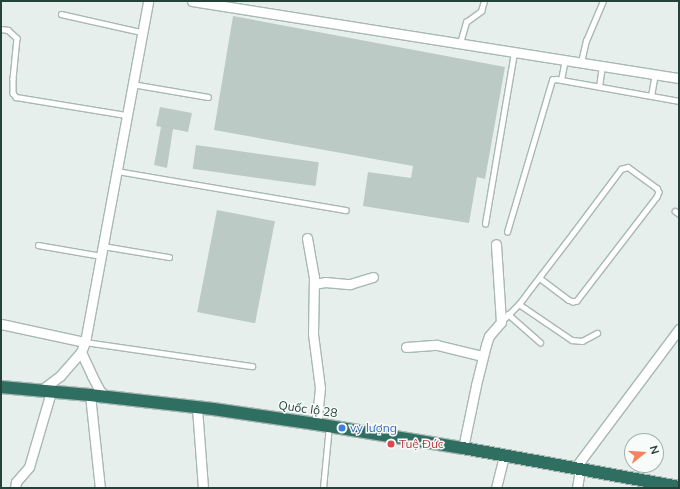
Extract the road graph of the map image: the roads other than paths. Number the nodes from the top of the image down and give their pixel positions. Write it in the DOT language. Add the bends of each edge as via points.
graph roads {
  1 [pos="148,1"];
  2 [pos="192,1"];
  3 [pos="484,1"];
  4 [pos="603,1"];
  5 [pos="61,14"];
  6 [pos="1,29"];
  7 [pos="141,32"];
  8 [pos="460,43"];
  9 [pos="514,52"];
  10 [pos="565,59"];
  11 [pos="582,62"];
  12 [pos="602,65"];
  13 [pos="655,74"];
  14 [pos="679,78"];
  15 [pos="561,80"];
  16 [pos="132,84"];
  17 [pos="599,86"];
  18 [pos="651,96"];
  19 [pos="208,97"];
  20 [pos="679,101"];
  21 [pos="126,115"];
  22 [pos="117,171"];
  23 [pos="346,210"];
  24 [pos="485,224"];
  25 [pos="506,232"];
  26 [pos="307,238"];
  27 [pos="496,244"];
  28 [pos="38,245"];
  29 [pos="103,246"];
  30 [pos="101,256"];
  31 [pos="169,257"];
  32 [pos="373,276"];
  33 [pos="539,278"];
  34 [pos="314,284"];
  35 [pos="519,304"];
  36 [pos="508,314"];
  37 [pos="501,322"];
  38 [pos="1,324"];
  39 [pos="679,329"];
  40 [pos="597,333"];
  41 [pos="85,342"];
  42 [pos="540,342"];
  43 [pos="406,347"];
  44 [pos="81,352"];
  45 [pos="482,356"];
  46 [pos="252,366"];
  47 [pos="1,387"];
  48 [pos="45,392"];
  49 [pos="90,395"];
  50 [pos="107,398"];
  51 [pos="198,408"];
  52 [pos="316,424"];
  53 [pos="329,426"];
  54 [pos="463,448"];
  55 [pos="504,455"];
  56 [pos="578,469"];
  57 [pos="673,487"];
  58 [pos="15,488"];
  59 [pos="100,488"];
  60 [pos="203,488"];
  61 [pos="323,488"];
  62 [pos="496,488"];
  63 [pos="577,488"];
  1 -- 7 [label="street"];
  2 -- 8 [label="street"];
  3 -- 8 [label="lane" via="481,11 466,22"];
  4 -- 11 [label="lane" via="586,40"];
  5 -- 7 [label="lane"];
  6 -- 21 [label="lane" via="8,30 17,38 12,79 13,93 16,97"];
  7 -- 16 [label="street"];
  8 -- 9 [label="street"];
  9 -- 10 [label="street"];
  9 -- 24 [label="lane"];
  10 -- 11 [label="street"];
  10 -- 15 [label="lane"];
  11 -- 12 [label="street"];
  12 -- 13 [label="street"];
  12 -- 17 [label="lane"];
  13 -- 14 [label="street"];
  13 -- 18 [label="lane"];
  15 -- 17 [label="lane"];
  15 -- 25 [label="lane" via="554,79 551,82"];
  16 -- 19 [label="lane"];
  16 -- 21 [label="street"];
  17 -- 18 [label="lane"];
  18 -- 20 [label="lane"];
  21 -- 22 [label="street"];
  22 -- 23 [label="lane"];
  22 -- 29 [label="street"];
  26 -- 34 [label="street" via="312,255"];
  27 -- 37 [label="street"];
  28 -- 30 [label="lane"];
  29 -- 30 [label="street"];
  29 -- 31 [label="lane"];
  30 -- 41 [label="street"];
  32 -- 34 [label="street" via="350,284"];
  33 -- 33 [label="lane" via="621,169 628,167 657,188 657,198 577,301 568,300"];
  33 -- 35 [label="lane"];
  34 -- 52 [label="street" via="313,334 320,388"];
  35 -- 36 [label="lane"];
  35 -- 40 [label="lane" via="572,340 582,341"];
  36 -- 37 [label="lane"];
  36 -- 42 [label="lane"];
  37 -- 45 [label="street" via="489,336"];
  38 -- 41 [label="street"];
  39 -- 56 [label="street"];
  41 -- 44 [label="street"];
  41 -- 46 [label="lane"];
  43 -- 45 [label="street" via="437,345"];
  44 -- 48 [label="street"];
  44 -- 50 [label="street" via="100,391"];
  45 -- 54 [label="street"];
  47 -- 48 [label="highway, Quốc lộ 28"];
  48 -- 49 [label="highway, Quốc lộ 28"];
  48 -- 58 [label="street" via="29,467 16,482"];
  49 -- 50 [label="highway, Quốc lộ 28"];
  49 -- 59 [label="street"];
  50 -- 51 [label="highway, Quốc lộ 28"];
  51 -- 52 [label="highway, Quốc lộ 28"];
  51 -- 60 [label="street"];
  52 -- 53 [label="highway, Quốc lộ 28"];
  53 -- 54 [label="highway, Quốc lộ 28"];
  53 -- 61 [label="lane"];
  54 -- 55 [label="highway, Quốc lộ 28"];
  55 -- 56 [label="highway, Quốc lộ 28"];
  55 -- 62 [label="street"];
  56 -- 57 [label="highway, Quốc lộ 28"];
  56 -- 63 [label="street"];
}
